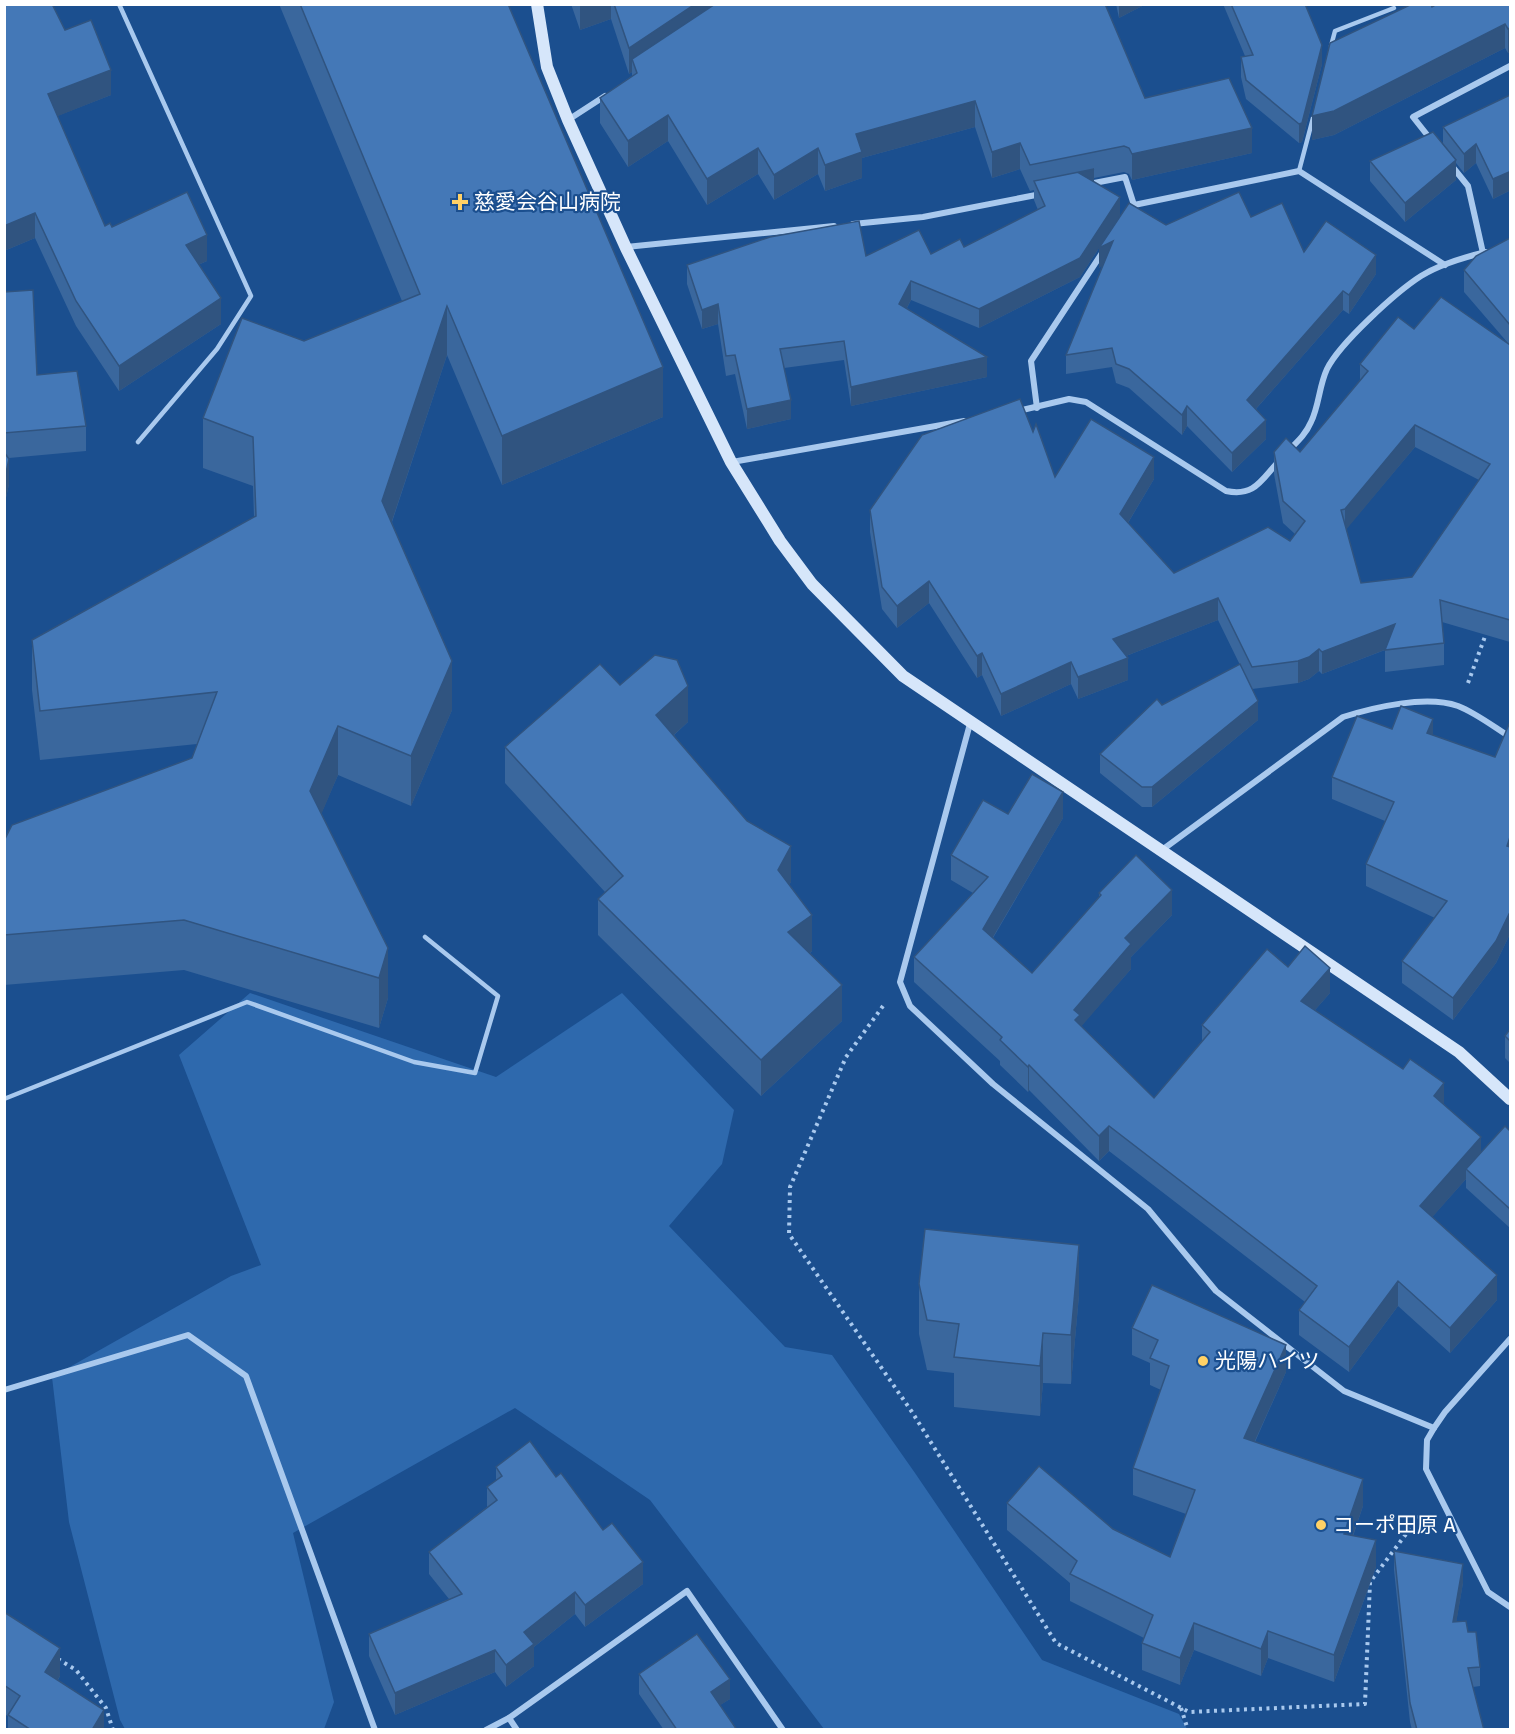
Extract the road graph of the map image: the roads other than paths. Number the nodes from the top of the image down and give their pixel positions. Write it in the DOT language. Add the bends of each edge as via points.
graph roads {
  1 [pos="119,4"];
  2 [pos="537,4"];
  3 [pos="1394,8"];
  4 [pos="1329,55"];
  5 [pos="1510,66"];
  6 [pos="608,94"];
  7 [pos="1314,113"];
  8 [pos="568,120"];
  9 [pos="1434,143"];
  10 [pos="1448,160"];
  11 [pos="1299,171"];
  12 [pos="1080,186"];
  13 [pos="1047,193"];
  14 [pos="1134,205"];
  15 [pos="1128,215"];
  16 [pos="1109,244"];
  17 [pos="626,248"];
  18 [pos="1492,251"];
  19 [pos="1483,253"];
  20 [pos="1445,265"];
  21 [pos="1037,408"];
  22 [pos="1014,412"];
  23 [pos="967,420"];
  24 [pos="138,442"];
  25 [pos="731,462"];
  26 [pos="971,720"];
  27 [pos="1510,738"];
  28 [pos="1162,850"];
  29 [pos="425,937"];
  30 [pos="4,1099"];
  31 [pos="1510,1100"];
  32 [pos="1510,1339"];
  33 [pos="4,1390"];
  34 [pos="1434,1428"];
  35 [pos="1510,1607"];
  36 [pos="509,1718"];
  37 [pos="375,1730"];
  38 [pos="486,1730"];
  39 [pos="517,1730"];
  40 [pos="783,1730"];
  1 -- 24 [label="lane" via="251,296 217,349"];
  2 -- 8 [label="street" via="547,67"];
  3 -- 4 [label="lane" via="1335,32"];
  5 -- 9 [label="street" via="1413,117"];
  6 -- 8 [label="street"];
  7 -- 11 [label="lane"];
  8 -- 17 [label="street"];
  10 -- 19 [label="street" via="1468,186"];
  11 -- 14 [label="street"];
  11 -- 20 [label="street"];
  12 -- 14 [label="street" via="1125,177"];
  13 -- 17 [label="street" via="923,217"];
  14 -- 15 [label="street"];
  16 -- 21 [label="street" via="1031,361"];
  17 -- 25 [label="street"];
  18 -- 19 [label="street"];
  19 -- 20 [label="street"];
  20 -- 21 [label="street" via="1422,276 1393,298 1336,352 1304,434 1251,490 1240,494 1226,491 1086,402 1069,399"];
  21 -- 22 [label="street"];
  23 -- 25 [label="street"];
  25 -- 26 [label="street" via="812,584 903,676"];
  26 -- 28 [label="street"];
  26 -- 34 [label="street" via="900,982 910,1006 993,1084 1148,1209 1216,1291 1344,1391"];
  27 -- 28 [label="street" via="1460,707 1438,701 1377,707 1343,717"];
  28 -- 31 [label="street" via="1459,1052"];
  29 -- 30 [label="lane" via="498,996 475,1073 414,1062 247,1002"];
  32 -- 34 [label="street"];
  33 -- 37 [label="street" via="188,1335 246,1376"];
  34 -- 35 [label="street" via="1426,1440 1426,1469 1488,1592"];
  36 -- 38 [label="street"];
  36 -- 39 [label="street"];
  36 -- 40 [label="street" via="687,1591"];
}
